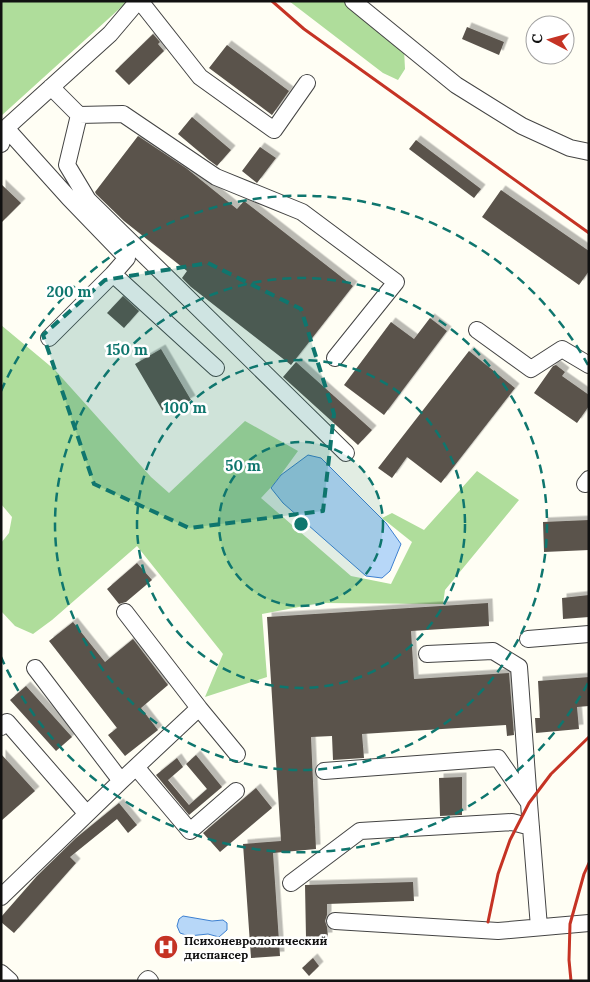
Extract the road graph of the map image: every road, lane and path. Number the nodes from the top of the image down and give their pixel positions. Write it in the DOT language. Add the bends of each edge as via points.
graph roads {
  1 [pos="139,1"];
  2 [pos="354,1"];
  3 [pos="307,83"];
  4 [pos="51,87"];
  5 [pos="79,115"];
  6 [pos="4,129"];
  7 [pos="1,144"];
  8 [pos="589,152"];
  9 [pos="113,274"];
  10 [pos="477,330"];
  11 [pos="49,338"];
  12 [pos="335,358"];
  13 [pos="589,366"];
  14 [pos="216,368"];
  15 [pos="346,454"];
  16 [pos="125,612"];
  17 [pos="589,634"];
  18 [pos="528,639"];
  19 [pos="426,654"];
  20 [pos="35,668"];
  21 [pos="199,708"];
  22 [pos="1,727"];
  23 [pos="237,754"];
  24 [pos="136,767"];
  25 [pos="324,770"];
  26 [pos="122,781"];
  27 [pos="236,791"];
  28 [pos="529,803"];
  29 [pos="88,814"];
  30 [pos="531,827"];
  31 [pos="291,883"];
  32 [pos="1,897"];
  33 [pos="336,921"];
  34 [pos="589,923"];
  35 [pos="539,927"];
  36 [pos="1,973"];
  37 [pos="10,981"];
  1 -- 3 [label="lane" via="200,77 274,130"];
  1 -- 4 [label="lane" via="110,34"];
  2 -- 8 [label="lane" via="456,85 522,126 570,148"];
  4 -- 5 [label="lane"];
  4 -- 6 [label="lane"];
  5 -- 12 [label="lane" via="123,114 216,177 302,212 396,282"];
  5 -- 15 [label="lane" via="67,165 88,200"];
  6 -- 7 [label="lane"];
  6 -- 9 [label="lane" via="127,258"];
  9 -- 11 [label="lane"];
  9 -- 14 [label="lane"];
  10 -- 13 [label="lane" via="531,369 562,349"];
  16 -- 21 [label="lane"];
  17 -- 18 [label="lane"];
  19 -- 28 [label="lane" via="493,650 519,667"];
  20 -- 26 [label="lane"];
  21 -- 23 [label="lane"];
  21 -- 24 [label="lane"];
  22 -- 29 [label="lane" via="7,722"];
  24 -- 26 [label="lane"];
  24 -- 27 [label="lane" via="190,831"];
  25 -- 28 [label="lane" via="498,758"];
  26 -- 29 [label="lane"];
  28 -- 30 [label="lane"];
  29 -- 32 [label="lane"];
  30 -- 31 [label="lane" via="512,822 360,831"];
  30 -- 35 [label="lane"];
  33 -- 35 [label="lane" via="498,931"];
  34 -- 35 [label="lane"];
  36 -- 37 [label="lane"];
}
